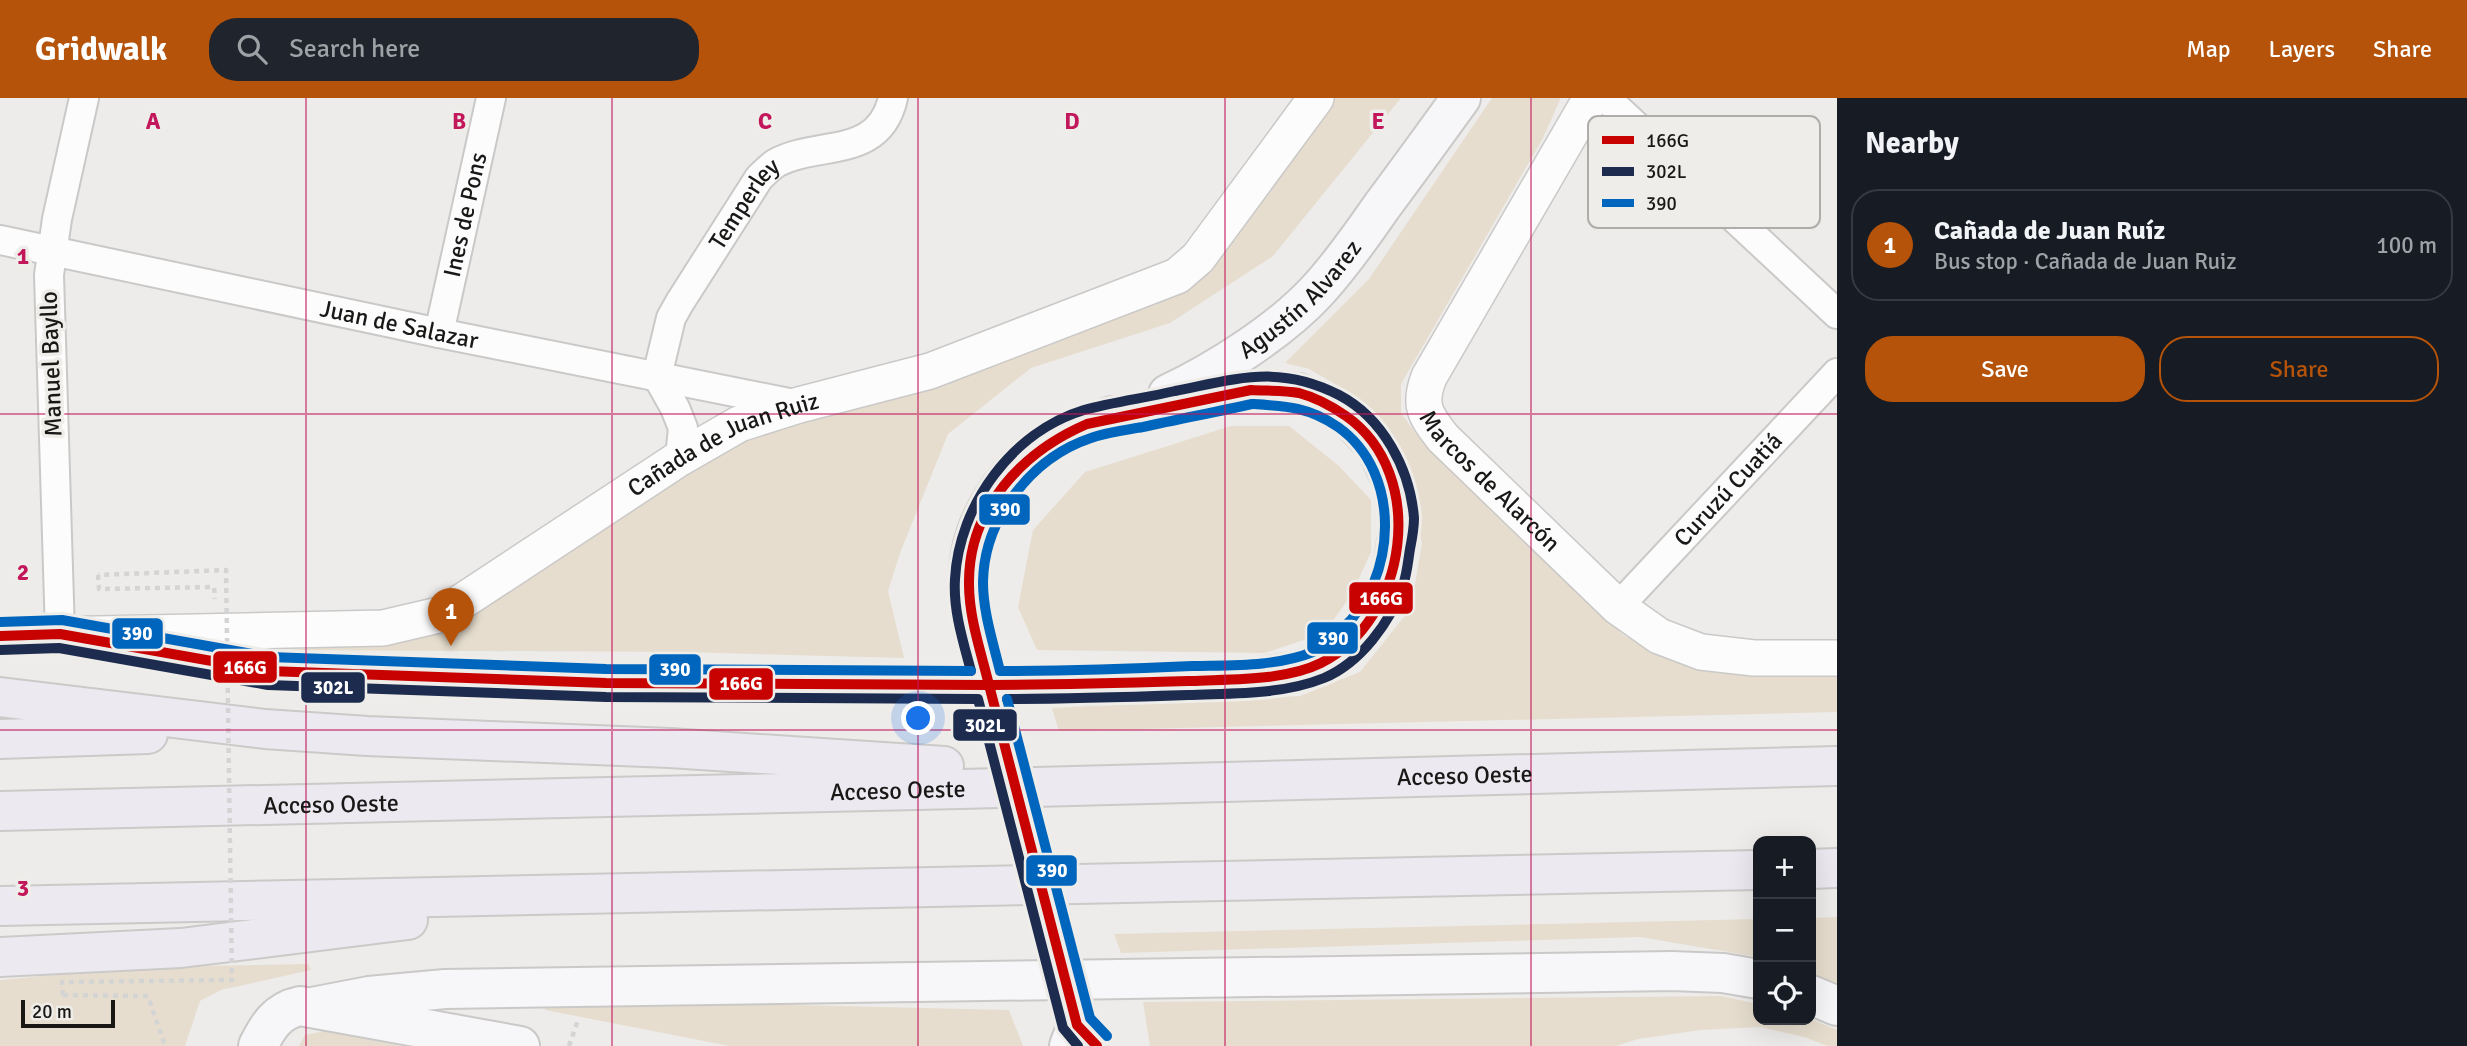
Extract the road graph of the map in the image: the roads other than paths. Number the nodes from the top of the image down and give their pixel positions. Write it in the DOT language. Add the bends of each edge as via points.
graph roads {
  1 [pos="84,98"];
  2 [pos="491,98"];
  3 [pos="893,98"];
  4 [pos="1316,98"];
  5 [pos="1461,98"];
  6 [pos="1591,98"];
  7 [pos="1606,98"];
  8 [pos="1625,116"];
  9 [pos="1745,228"];
  10 [pos="0,240"];
  11 [pos="51,251"];
  12 [pos="1837,314"];
  13 [pos="439,333"];
  14 [pos="1837,373"];
  15 [pos="657,376"];
  16 [pos="799,405"];
  17 [pos="1087,424"];
  18 [pos="680,458"];
  19 [pos="1618,607"];
  20 [pos="60,634"];
  21 [pos="0,636"];
  22 [pos="1837,658"];
  23 [pos="0,697"];
  24 [pos="265,729"];
  25 [pos="0,739"];
  26 [pos="1837,766"];
  27 [pos="1176,782"];
  28 [pos="0,811"];
  29 [pos="1816,869"];
  30 [pos="1837,869"];
  31 [pos="1753,870"];
  32 [pos="615,894"];
  33 [pos="0,906"];
  34 [pos="0,957"];
  35 [pos="1753,978"];
  36 [pos="1816,997"];
  37 [pos="1837,1006"];
  38 [pos="312,1007"];
  39 [pos="1078,1028"];
  40 [pos="258,1046"];
  41 [pos="520,1046"];
  1 -- 11 [label="street, Manuel Bayllo"];
  2 -- 13 [label="street, Ines de Pons"];
  3 -- 15 [label="street, Temperley" via="886,121 876,132 774,164 759,178 671,318"];
  4 -- 16 [label="street, Cañada de Juan Ruiz" via="1198,258 1177,276 930,371"];
  5 -- 17 [label="main road, Agustín Alvarez" via="1343,261 1287,318 1189,384"];
  6 -- 19 [label="street, Marcos de Alarcón" via="1429,377 1423,405 1443,438"];
  7 -- 8 [label="street"];
  9 -- 12 [label="street"];
  10 -- 11 [label="street, Juan de Salazar"];
  11 -- 13 [label="street, Juan de Salazar"];
  11 -- 20 [label="street, Manuel Bayllo" via="48,275"];
  13 -- 15 [label="street, Juan de Salazar"];
  14 -- 19 [label="street, Curuzú Cuatiá"];
  15 -- 16 [label="street, Juan de Salazar"];
  15 -- 18 [label="street" via="683,428"];
  16 -- 18 [label="street, Cañada de Juan Ruiz" via="739,424"];
  17 -- 20 [label="main road" via="1251,390 1298,393 1349,418 1376,446 1392,481 1400,521 1394,563 1374,613 1332,657 1297,671 1257,678 1072,685 607,683 282,672"];
  17 -- 39 [label="main road, Agustín Alvarez, bridge" via="1052,440 1006,480 976,536 969,590 975,630"];
  18 -- 20 [label="street, Cañada de Juan Ruiz" via="443,614 383,628"];
  19 -- 22 [label="street, Marcos de Alarcón" via="1659,636 1701,652 1754,658"];
  20 -- 21 [label="street, Cañada de Juan Ruiz"];
  23 -- 24 [label="highway"];
  24 -- 25 [label="highway"];
  24 -- 27 [label="highway" via="670,748"];
  26 -- 27 [label="highway, Acceso Oeste"];
  27 -- 28 [label="highway, Acceso Oeste"];
  29 -- 30 [label="highway"];
  31 -- 32 [label="highway"];
  32 -- 33 [label="highway"];
  32 -- 34 [label="highway" via="181,948"];
  35 -- 38 [label="main road" via="1672,971 445,989"];
  36 -- 37 [label="main road"];
  38 -- 40 [label="main road" via="293,1008 279,1015"];
  38 -- 41 [label="main road"];
}
